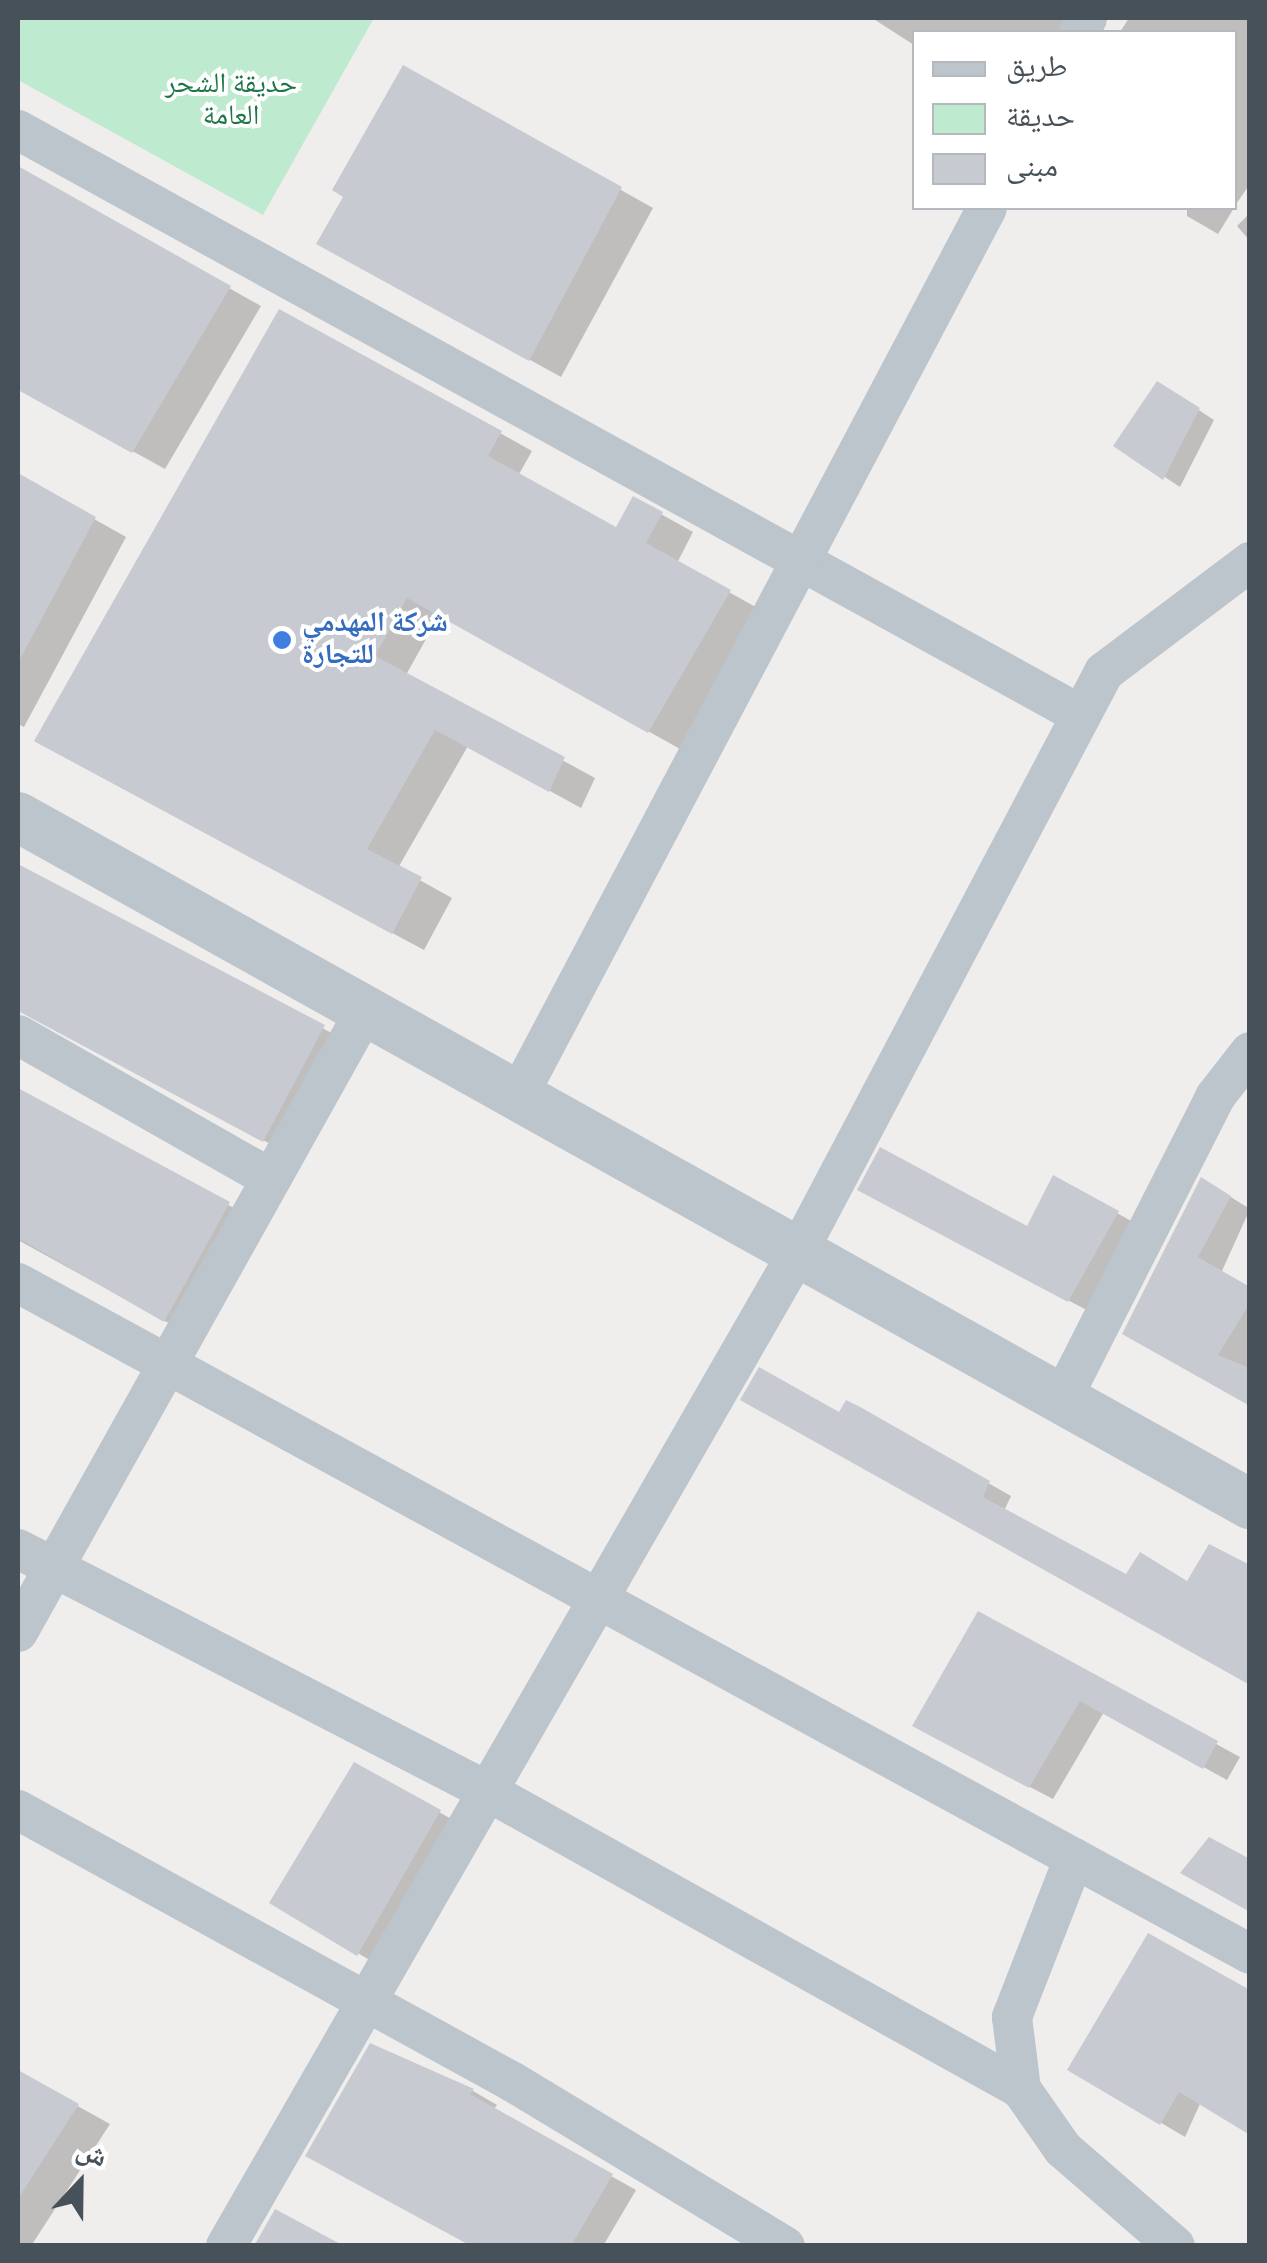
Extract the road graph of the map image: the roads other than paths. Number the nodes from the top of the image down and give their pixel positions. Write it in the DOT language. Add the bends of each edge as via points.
graph roads {
  1 [pos="18,130"];
  2 [pos="986,210"];
  3 [pos="800,562"];
  4 [pos="1250,562"];
  5 [pos="1081,715"];
  6 [pos="18,817"];
  7 [pos="365,1010"];
  8 [pos="18,1035"];
  9 [pos="1250,1052"];
  10 [pos="518,1096"];
  11 [pos="271,1179"];
  12 [pos="798,1252"];
  13 [pos="18,1283"];
  14 [pos="168,1364"];
  15 [pos="1062,1399"];
  16 [pos="1250,1504"];
  17 [pos="18,1548"];
  18 [pos="54,1567"];
  19 [pos="600,1601"];
  20 [pos="18,1632"];
  21 [pos="488,1792"];
  22 [pos="18,1810"];
  23 [pos="1074,1858"];
  24 [pos="1250,1954"];
  25 [pos="366,2002"];
  26 [pos="1020,2089"];
  27 [pos="782,2245"];
  28 [pos="226,2246"];
  29 [pos="1175,2246"];
  1 -- 3 [label="street"];
  2 -- 3 [label="street"];
  3 -- 5 [label="street"];
  3 -- 10 [label="street"];
  4 -- 5 [label="street" via="1104,672"];
  5 -- 12 [label="street"];
  6 -- 7 [label="street"];
  7 -- 10 [label="street"];
  7 -- 11 [label="street"];
  8 -- 11 [label="street"];
  9 -- 15 [label="street" via="1215,1097"];
  10 -- 12 [label="street"];
  11 -- 14 [label="street"];
  12 -- 15 [label="street"];
  12 -- 19 [label="street"];
  13 -- 14 [label="street"];
  14 -- 18 [label="street"];
  14 -- 19 [label="street"];
  15 -- 16 [label="street"];
  17 -- 18 [label="street"];
  18 -- 20 [label="street"];
  18 -- 21 [label="street"];
  19 -- 21 [label="street"];
  19 -- 23 [label="street"];
  21 -- 25 [label="street"];
  21 -- 26 [label="street"];
  22 -- 25 [label="street"];
  23 -- 24 [label="street"];
  23 -- 26 [label="street" via="1012,2017"];
  25 -- 27 [label="street"];
  25 -- 28 [label="street"];
  26 -- 29 [label="street" via="1063,2149"];
}
